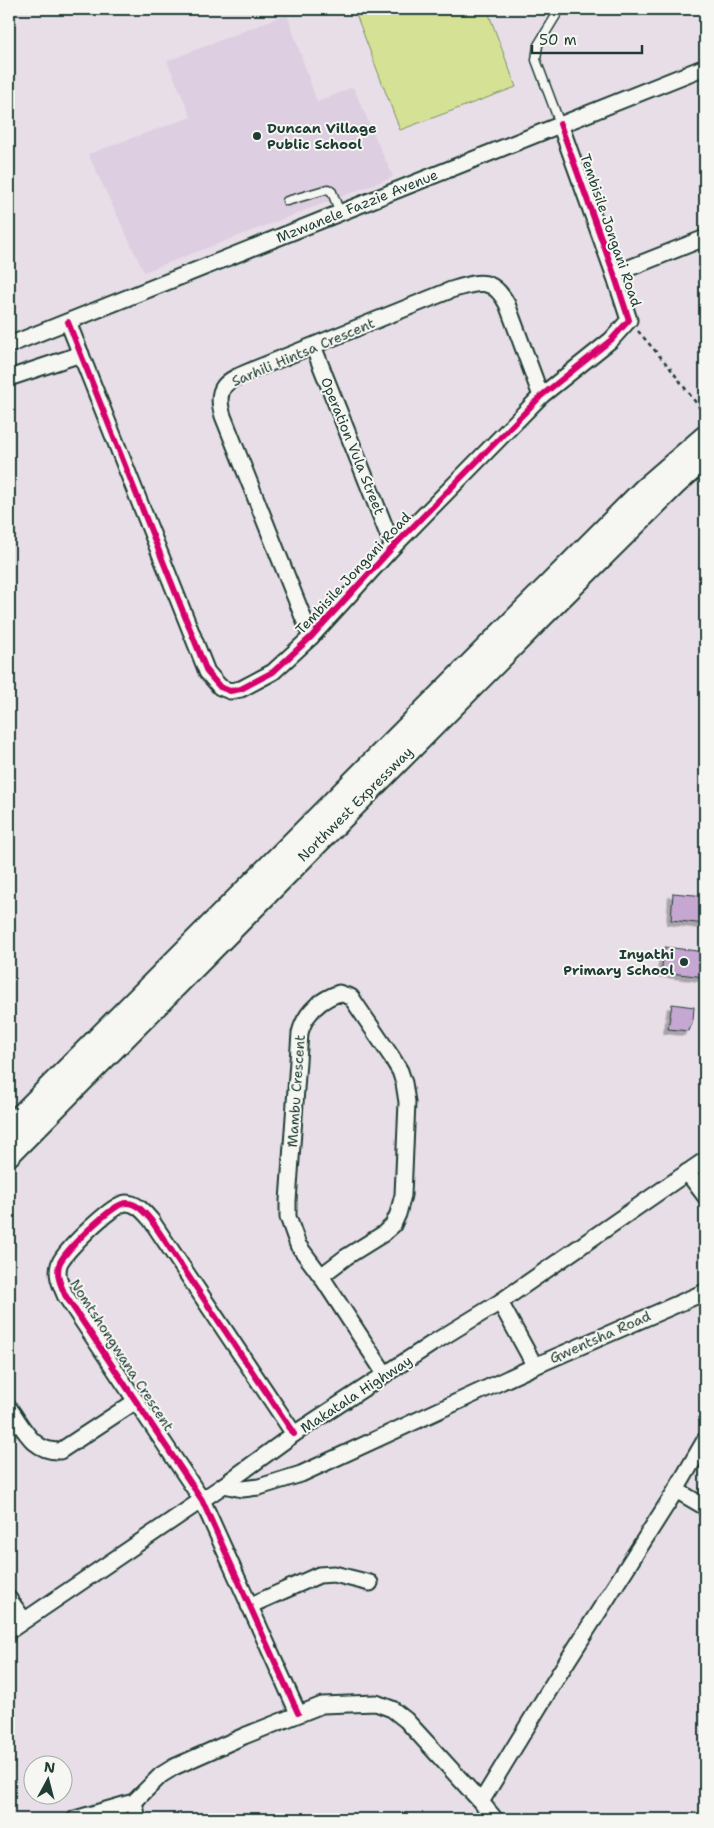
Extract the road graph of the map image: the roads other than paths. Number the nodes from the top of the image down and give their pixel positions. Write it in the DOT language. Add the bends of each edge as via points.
graph roads {
  1 [pos="560,9"];
  2 [pos="705,67"];
  3 [pos="560,124"];
  4 [pos="287,201"];
  5 [pos="340,213"];
  6 [pos="705,238"];
  7 [pos="614,274"];
  8 [pos="68,322"];
  9 [pos="9,344"];
  10 [pos="313,346"];
  11 [pos="81,354"];
  12 [pos="9,378"];
  13 [pos="541,396"];
  14 [pos="705,437"];
  15 [pos="705,457"];
  16 [pos="393,547"];
  17 [pos="311,637"];
  18 [pos="9,1128"];
  19 [pos="9,1154"];
  20 [pos="705,1160"];
  21 [pos="687,1172"];
  22 [pos="705,1196"];
  23 [pos="321,1276"];
  24 [pos="705,1292"];
  25 [pos="500,1302"];
  26 [pos="535,1366"];
  27 [pos="385,1374"];
  28 [pos="136,1401"];
  29 [pos="9,1408"];
  30 [pos="294,1434"];
  31 [pos="705,1440"];
  32 [pos="224,1485"];
  33 [pos="676,1490"];
  34 [pos="202,1500"];
  35 [pos="705,1507"];
  36 [pos="370,1583"];
  37 [pos="9,1599"];
  38 [pos="249,1606"];
  39 [pos="24,1620"];
  40 [pos="9,1631"];
  41 [pos="298,1713"];
  42 [pos="134,1802"];
  43 [pos="481,1802"];
  44 [pos="75,1819"];
  45 [pos="138,1819"];
  46 [pos="494,1819"];
  1 -- 3 [label="lane" via="538,45 536,60"];
  2 -- 3 [label="street, Mzwanele Fazzie Avenue"];
  3 -- 5 [label="street, Mzwanele Fazzie Avenue"];
  3 -- 7 [label="street, Tembisile Jongani Road"];
  4 -- 5 [label="lane" via="328,189"];
  5 -- 8 [label="street, Mzwanele Fazzie Avenue"];
  6 -- 7 [label="street"];
  7 -- 13 [label="street, Tembisile Jongani Road" via="629,320 611,340"];
  8 -- 9 [label="street, Mzwanele Fazzie Avenue"];
  8 -- 11 [label="street, Tembisile Jongani Road"];
  10 -- 13 [label="street, Sarhili Hintsa Crescent" via="451,290 470,284 491,285 498,289 507,304"];
  10 -- 16 [label="street, Operation Vula Street"];
  10 -- 17 [label="street, Sarhili Hintsa Crescent" via="234,378 221,391 219,403"];
  11 -- 12 [label="street"];
  11 -- 17 [label="street, Tembisile Jongani Road" via="200,658 213,681 230,690 241,689 273,672"];
  13 -- 16 [label="street, Tembisile Jongani Road"];
  14 -- 18 [label="main road, Northwest Expressway" via="646,489"];
  15 -- 19 [label="main road, Northwest Expressway" via="548,610"];
  16 -- 17 [label="street, Tembisile Jongani Road"];
  20 -- 21 [label="street, Makatala Highway"];
  21 -- 22 [label="street"];
  21 -- 25 [label="street, Makatala Highway"];
  23 -- 23 [label="street, Mambu Crescent" via="298,1245 288,1217 288,1201 302,1024 310,1011 339,992 351,997 391,1056 404,1083 407,1102 402,1195 393,1225"];
  23 -- 27 [label="street, Mambu Crescent"];
  24 -- 26 [label="street, Gwentsha Road"];
  25 -- 26 [label="street, Gwentsha Road"];
  25 -- 27 [label="street, Makatala Highway"];
  26 -- 32 [label="street" via="301,1474 259,1487 242,1489"];
  27 -- 30 [label="street, Makatala Highway"];
  28 -- 29 [label="street" via="60,1451 37,1446"];
  28 -- 30 [label="street, Nomtshongwana Crescent" via="65,1294 58,1273 65,1253 112,1209 126,1203 141,1209 151,1220"];
  28 -- 34 [label="street, Nomtshongwana Crescent"];
  30 -- 32 [label="street, Makatala Highway"];
  31 -- 33 [label="street"];
  32 -- 34 [label="street, Makatala Highway"];
  33 -- 35 [label="street"];
  33 -- 43 [label="street"];
  34 -- 38 [label="street, Nomtshongwana Crescent"];
  34 -- 39 [label="street, Makatala Highway"];
  36 -- 38 [label="street" via="334,1574 319,1574"];
  37 -- 39 [label="street"];
  38 -- 41 [label="street, Nomtshongwana Crescent"];
  39 -- 40 [label="street, Makatala Highway"];
  41 -- 42 [label="street" via="174,1767 160,1775"];
  41 -- 43 [label="street" via="322,1705 376,1703 392,1709 406,1720"];
  42 -- 44 [label="street"];
  42 -- 45 [label="street"];
  43 -- 46 [label="street"];
}
